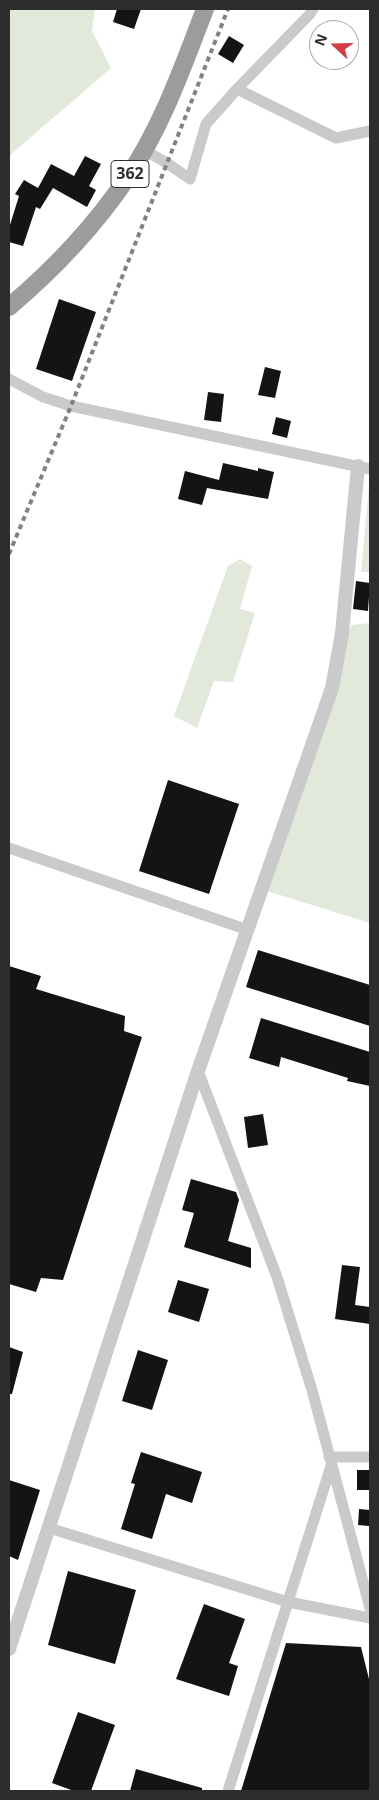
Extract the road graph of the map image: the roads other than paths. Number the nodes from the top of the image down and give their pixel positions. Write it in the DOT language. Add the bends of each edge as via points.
graph roads {
  1 [pos="205,9"];
  2 [pos="313,9"];
  3 [pos="237,89"];
  4 [pos="370,131"];
  5 [pos="144,150"];
  6 [pos="9,307"];
  7 [pos="9,379"];
  8 [pos="364,468"];
  9 [pos="9,848"];
  10 [pos="246,929"];
  11 [pos="198,1071"];
  12 [pos="370,1457"];
  13 [pos="330,1461"];
  14 [pos="48,1528"];
  15 [pos="288,1602"];
  16 [pos="370,1608"];
  17 [pos="370,1618"];
  18 [pos="9,1649"];
  19 [pos="228,1791"];
  1 -- 5 [label="highway, 362" via="176,83"];
  2 -- 3 [label="street"];
  3 -- 4 [label="street" via="336,138"];
  3 -- 5 [label="street" via="206,124 190,179"];
  5 -- 6 [label="highway, 362" via="91,227 49,273"];
  7 -- 8 [label="street" via="43,397 71,406"];
  8 -- 10 [label="street" via="332,688"];
  9 -- 10 [label="street"];
  10 -- 11 [label="street"];
  11 -- 13 [label="street" via="277,1277"];
  11 -- 14 [label="street"];
  12 -- 13 [label="street"];
  13 -- 15 [label="street"];
  13 -- 16 [label="street"];
  14 -- 15 [label="street"];
  14 -- 18 [label="street"];
  15 -- 17 [label="street"];
  15 -- 19 [label="street"];
}
